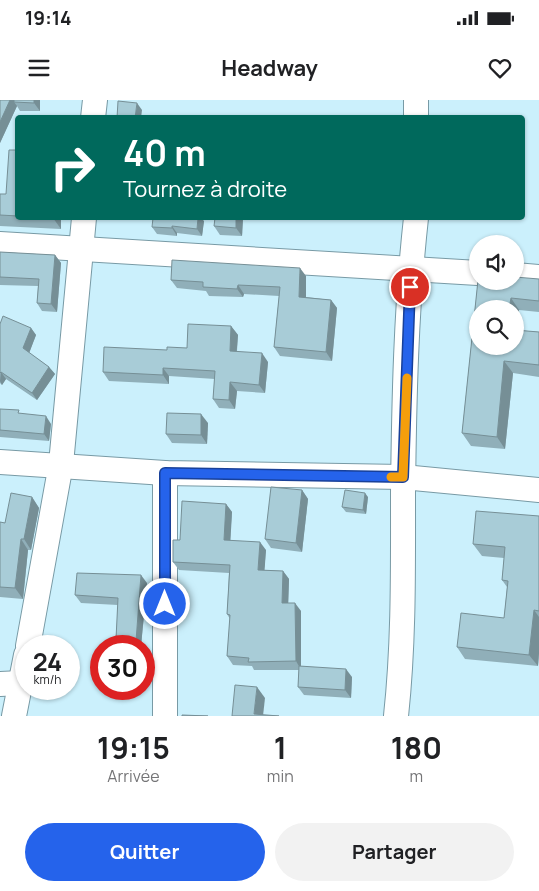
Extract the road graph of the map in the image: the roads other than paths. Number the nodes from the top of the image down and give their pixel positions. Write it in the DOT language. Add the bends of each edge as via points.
graph roads {
  1 [pos="94,100"];
  2 [pos="416,100"];
  3 [pos="93,115"];
  4 [pos="416,115"];
  5 [pos="84,220"];
  6 [pos="416,220"];
  7 [pos="0,244"];
  8 [pos="81,249"];
  9 [pos="410,268"];
  10 [pos="469,271"];
  11 [pos="524,276"];
  12 [pos="539,277"];
  13 [pos="0,462"];
  14 [pos="60,464"];
  15 [pos="165,473"];
  16 [pos="403,477"];
  17 [pos="539,490"];
  18 [pos="30,635"];
  19 [pos="11,683"];
  20 [pos="14,716"];
  21 [pos="165,716"];
  22 [pos="396,716"];
  1 -- 3 [label="street"];
  2 -- 4 [label="street"];
  5 -- 8 [label="street"];
  6 -- 9 [label="street"];
  7 -- 8 [label="street"];
  8 -- 9 [label="street"];
  8 -- 14 [label="street"];
  9 -- 10 [label="street"];
  9 -- 16 [label="street"];
  11 -- 12 [label="street"];
  13 -- 14 [label="street"];
  14 -- 15 [label="street"];
  14 -- 18 [label="street"];
  15 -- 16 [label="street"];
  15 -- 21 [label="street"];
  16 -- 17 [label="street"];
  16 -- 22 [label="street" via="402,657"];
  19 -- 20 [label="street"];
}
